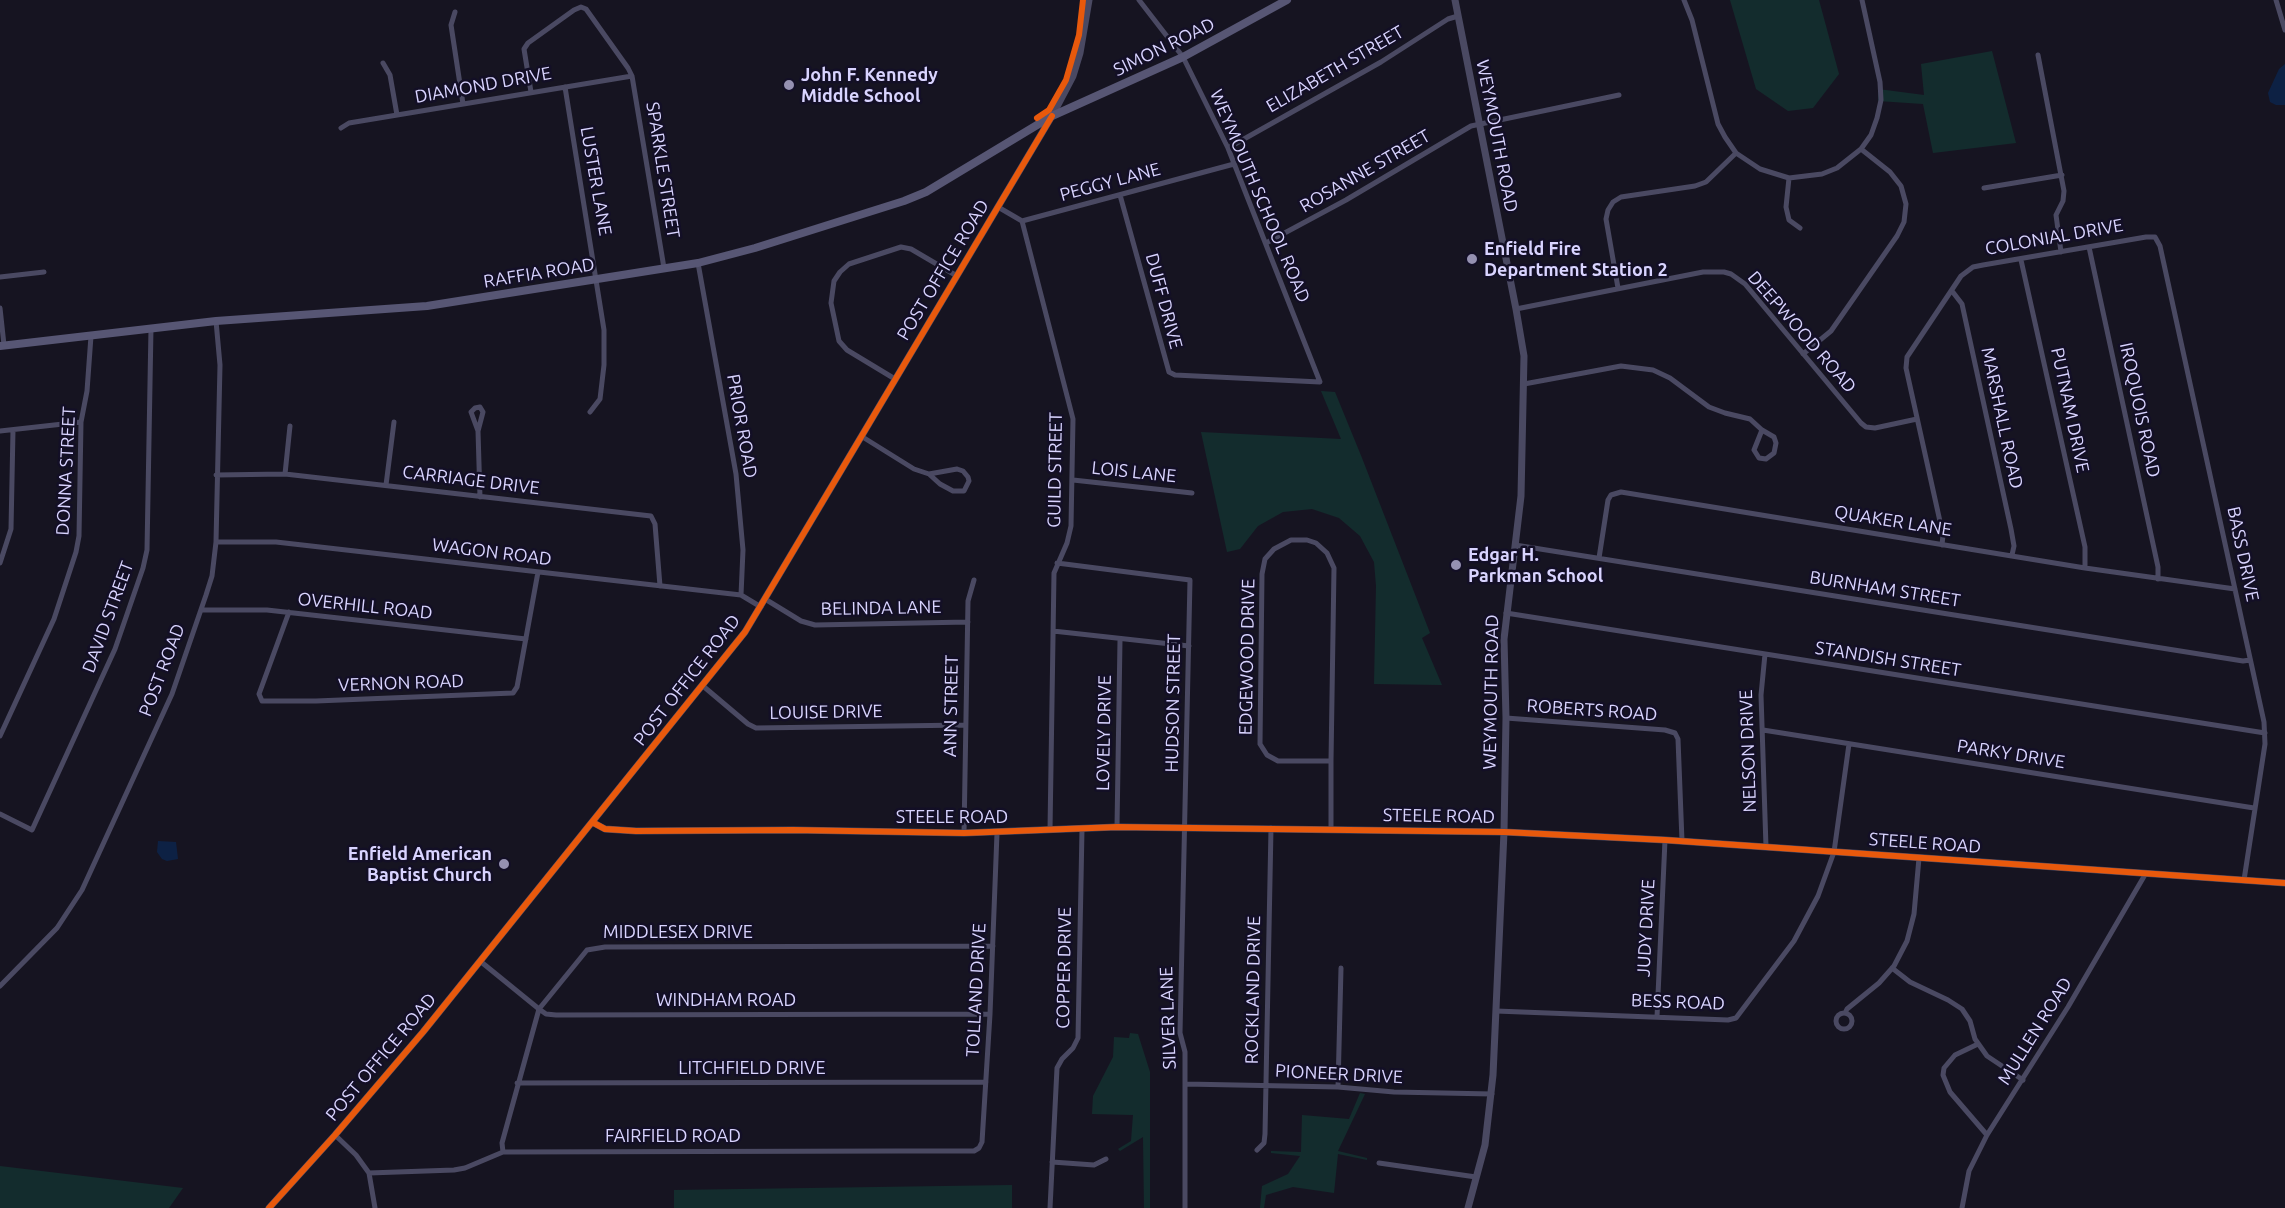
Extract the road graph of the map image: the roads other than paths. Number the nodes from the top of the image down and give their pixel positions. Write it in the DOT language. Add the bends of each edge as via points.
graph roads {
  1 [pos="1089,0"];
  2 [pos="1139,0"];
  3 [pos="1287,0"];
  4 [pos="1455,0"];
  5 [pos="1684,0"];
  6 [pos="1862,0"];
  7 [pos="2276,0"];
  8 [pos="455,12"];
  9 [pos="1458,16"];
  10 [pos="2285,30"];
  11 [pos="2038,55"];
  12 [pos="1183,57"];
  13 [pos="383,63"];
  14 [pos="632,76"];
  15 [pos="565,87"];
  16 [pos="531,92"];
  17 [pos="1619,95"];
  18 [pos="463,104"];
  19 [pos="397,115"];
  20 [pos="1052,116"];
  21 [pos="1479,123"];
  22 [pos="341,128"];
  23 [pos="1228,148"];
  24 [pos="1861,149"];
  25 [pos="1736,153"];
  26 [pos="1234,164"];
  27 [pos="2062,175"];
  28 [pos="1790,178"];
  29 [pos="1984,188"];
  30 [pos="1120,195"];
  31 [pos="998,207"];
  32 [pos="1022,221"];
  33 [pos="1800,228"];
  34 [pos="2155,237"];
  35 [pos="1266,243"];
  36 [pos="2089,247"];
  37 [pos="2061,252"];
  38 [pos="2021,260"];
  39 [pos="698,263"];
  40 [pos="664,268"];
  41 [pos="44,272"];
  42 [pos="957,276"];
  43 [pos="0,277"];
  44 [pos="597,280"];
  45 [pos="1618,288"];
  46 [pos="1952,291"];
  47 [pos="0,308"];
  48 [pos="1516,309"];
  49 [pos="216,321"];
  50 [pos="152,328"];
  51 [pos="91,336"];
  52 [pos="2,345"];
  53 [pos="1803,354"];
  54 [pos="895,379"];
  55 [pos="1320,382"];
  56 [pos="1524,384"];
  57 [pos="590,412"];
  58 [pos="1917,419"];
  59 [pos="81,422"];
  60 [pos="394,422"];
  61 [pos="290,426"];
  62 [pos="13,430"];
  63 [pos="1762,430"];
  64 [pos="0,431"];
  65 [pos="478,431"];
  66 [pos="861,436"];
  67 [pos="216,474"];
  68 [pos="285,474"];
  69 [pos="929,474"];
  70 [pos="1073,480"];
  71 [pos="386,485"];
  72 [pos="1192,493"];
  73 [pos="480,497"];
  74 [pos="216,542"];
  75 [pos="1515,545"];
  76 [pos="1942,545"];
  77 [pos="2012,555"];
  78 [pos="1599,558"];
  79 [pos="0,563"];
  80 [pos="1057,563"];
  81 [pos="2085,568"];
  82 [pos="538,572"];
  83 [pos="2158,579"];
  84 [pos="974,580"];
  85 [pos="660,586"];
  86 [pos="2235,589"];
  87 [pos="741,595"];
  88 [pos="765,599"];
  89 [pos="760,607"];
  90 [pos="201,610"];
  91 [pos="289,612"];
  92 [pos="1506,613"];
  93 [pos="968,622"];
  94 [pos="1053,631"];
  95 [pos="526,639"];
  96 [pos="1120,640"];
  97 [pos="1189,646"];
  98 [pos="1765,654"];
  99 [pos="2250,660"];
  100 [pos="703,686"];
  101 [pos="1506,718"];
  102 [pos="965,724"];
  103 [pos="1763,730"];
  104 [pos="2265,733"];
  105 [pos="0,736"];
  106 [pos="1849,744"];
  107 [pos="1331,761"];
  108 [pos="2254,808"];
  109 [pos="0,814"];
  110 [pos="592,822"];
  111 [pos="1117,827"];
  112 [pos="1186,827"];
  113 [pos="1082,828"];
  114 [pos="1271,828"];
  115 [pos="1331,829"];
  116 [pos="1050,830"];
  117 [pos="1504,832"];
  118 [pos="964,833"];
  119 [pos="997,833"];
  120 [pos="1665,840"];
  121 [pos="1682,841"];
  122 [pos="1766,847"];
  123 [pos="1834,852"];
  124 [pos="1919,858"];
  125 [pos="2146,873"];
  126 [pos="2244,880"];
  127 [pos="2285,883"];
  128 [pos="993,946"];
  129 [pos="480,961"];
  130 [pos="1341,968"];
  131 [pos="1892,968"];
  132 [pos="0,986"];
  133 [pos="538,1009"];
  134 [pos="1496,1011"];
  135 [pos="1845,1013"];
  136 [pos="990,1014"];
  137 [pos="1657,1017"];
  138 [pos="1978,1044"];
  139 [pos="2023,1080"];
  140 [pos="986,1082"];
  141 [pos="517,1083"];
  142 [pos="1185,1084"];
  143 [pos="1266,1085"];
  144 [pos="1338,1087"];
  145 [pos="1492,1094"];
  146 [pos="335,1135"];
  147 [pos="1987,1135"];
  148 [pos="979,1148"];
  149 [pos="1257,1150"];
  150 [pos="503,1152"];
  151 [pos="1106,1159"];
  152 [pos="1052,1162"];
  153 [pos="1379,1163"];
  154 [pos="369,1173"];
  155 [pos="1476,1176"];
  156 [pos="269,1208"];
  157 [pos="375,1208"];
  158 [pos="1050,1208"];
  159 [pos="1185,1208"];
  160 [pos="1468,1208"];
  161 [pos="1962,1208"];
  1 -- 20 [label="street, POST OFFICE ROAD" via="1080,54"];
  2 -- 12 [label="street, WEYMOUTH SCHOOL ROAD"];
  3 -- 12 [label="main road, SIMON ROAD"];
  4 -- 9 [label="street, WEYMOUTH ROAD"];
  5 -- 25 [label="street" via="1718,124"];
  6 -- 24 [label="street" via="1881,100 1874,126"];
  7 -- 10 [label="street"];
  8 -- 18 [label="street" via="451,25"];
  9 -- 21 [label="street, WEYMOUTH ROAD"];
  9 -- 23 [label="street, ELIZABETH STREET"];
  11 -- 27 [label="street"];
  12 -- 20 [label="main road, SIMON ROAD"];
  12 -- 23 [label="street, WEYMOUTH SCHOOL ROAD"];
  13 -- 19 [label="street" via="390,75"];
  14 -- 15 [label="street, DIAMOND DRIVE"];
  14 -- 16 [label="street" via="581,7 524,49"];
  14 -- 40 [label="street, SPARKLE STREET"];
  15 -- 16 [label="street, DIAMOND DRIVE"];
  15 -- 44 [label="street, LUSTER LANE"];
  16 -- 18 [label="street, DIAMOND DRIVE"];
  17 -- 21 [label="street, ROSANNE STREET"];
  18 -- 19 [label="street, DIAMOND DRIVE"];
  19 -- 22 [label="street, DIAMOND DRIVE" via="349,123"];
  20 -- 31 [label="street, POST OFFICE ROAD"];
  20 -- 39 [label="main road, RAFFIA ROAD" via="942,183 904,201"];
  21 -- 35 [label="street, ROSANNE STREET"];
  21 -- 48 [label="street, WEYMOUTH ROAD"];
  23 -- 26 [label="street, WEYMOUTH SCHOOL ROAD"];
  24 -- 28 [label="street" via="1822,174"];
  24 -- 53 [label="street" via="1901,186 1906,204 1904,222 1831,331"];
  25 -- 28 [label="street" via="1760,169"];
  25 -- 45 [label="street" via="1706,182 1621,197 1613,202 1606,219"];
  26 -- 30 [label="street, PEGGY LANE"];
  26 -- 35 [label="street, WEYMOUTH SCHOOL ROAD"];
  27 -- 29 [label="street"];
  27 -- 37 [label="street" via="2064,195 2056,214"];
  28 -- 33 [label="street" via="1786,207 1789,220"];
  30 -- 32 [label="street, PEGGY LANE"];
  30 -- 55 [label="street, DUFF DRIVE" via="1169,372"];
  31 -- 32 [label="street"];
  31 -- 42 [label="street, POST OFFICE ROAD"];
  32 -- 70 [label="street, GUILD STREET" via="1071,405"];
  34 -- 36 [label="street, COLONIAL DRIVE"];
  34 -- 86 [label="street, BASS DRIVE"];
  35 -- 55 [label="street, WEYMOUTH SCHOOL ROAD"];
  36 -- 37 [label="street, COLONIAL DRIVE"];
  36 -- 83 [label="street, IROQUOIS ROAD"];
  37 -- 38 [label="street, COLONIAL DRIVE"];
  38 -- 46 [label="street, COLONIAL DRIVE" via="1973,267 1961,276"];
  38 -- 81 [label="street, PUTNAM DRIVE" via="2085,547"];
  39 -- 40 [label="main road, RAFFIA ROAD"];
  39 -- 87 [label="street, PRIOR ROAD" via="736,474 743,550"];
  40 -- 44 [label="main road, RAFFIA ROAD"];
  41 -- 43 [label="street"];
  42 -- 54 [label="street, POST OFFICE ROAD"];
  42 -- 54 [label="street" via="901,247 849,264 834,281 831,303 839,341"];
  44 -- 49 [label="main road, RAFFIA ROAD" via="427,306"];
  44 -- 57 [label="street, LUSTER LANE" via="604,365 600,399"];
  45 -- 48 [label="street, DEEPWOOD ROAD"];
  45 -- 53 [label="street, DEEPWOOD ROAD" via="1709,271 1731,274 1745,285"];
  46 -- 58 [label="street, COLONIAL DRIVE" via="1907,357"];
  46 -- 77 [label="street, MARSHALL ROAD" via="1962,304 2011,530"];
  47 -- 52 [label="street"];
  48 -- 56 [label="street, WEYMOUTH ROAD"];
  49 -- 50 [label="main road, RAFFIA ROAD"];
  49 -- 67 [label="street, POST ROAD" via="220,365"];
  50 -- 51 [label="main road, RAFFIA ROAD"];
  50 -- 109 [label="street, DAVID STREET" via="147,550 143,568 115,649 32,830"];
  51 -- 52 [label="main road, RAFFIA ROAD"];
  51 -- 59 [label="street, DONNA STREET"];
  53 -- 58 [label="street, DEEPWOOD ROAD" via="1866,427"];
  54 -- 66 [label="street, POST OFFICE ROAD"];
  56 -- 63 [label="street" via="1622,366 1650,369 1670,378 1709,407 1750,419"];
  56 -- 75 [label="street, WEYMOUTH ROAD" via="1521,496"];
  58 -- 76 [label="street, COLONIAL DRIVE"];
  59 -- 62 [label="street"];
  59 -- 105 [label="street, DONNA STREET" via="76,552 54,619"];
  60 -- 71 [label="street"];
  61 -- 68 [label="street"];
  62 -- 64 [label="street"];
  62 -- 79 [label="street" via="11,529"];
  63 -- 63 [label="street" via="1774,437 1776,443 1774,453 1766,459 1759,458 1754,450"];
  65 -- 73 [label="street"];
  66 -- 69 [label="street"];
  66 -- 88 [label="street, POST OFFICE ROAD"];
  67 -- 68 [label="street, CARRIAGE DRIVE"];
  67 -- 74 [label="street, POST ROAD"];
  68 -- 71 [label="street, CARRIAGE DRIVE"];
  69 -- 69 [label="street" via="953,491 964,491 969,481 966,473 957,469"];
  70 -- 72 [label="street, LOIS LANE"];
  70 -- 80 [label="street, GUILD STREET" via="1071,526"];
  71 -- 73 [label="street, CARRIAGE DRIVE"];
  73 -- 85 [label="street, CARRIAGE DRIVE" via="651,516"];
  74 -- 82 [label="street, WAGON ROAD" via="276,542"];
  74 -- 90 [label="street, POST ROAD" via="212,576"];
  75 -- 78 [label="street, BURNHAM STREET"];
  75 -- 92 [label="street, WEYMOUTH ROAD"];
  76 -- 77 [label="street, QUAKER LANE"];
  76 -- 78 [label="street, QUAKER LANE" via="1621,492 1608,500"];
  77 -- 81 [label="street, QUAKER LANE"];
  78 -- 99 [label="street, BURNHAM STREET"];
  80 -- 94 [label="street, GUILD STREET"];
  80 -- 97 [label="street, HUDSON STREET" via="1190,580"];
  81 -- 83 [label="street, QUAKER LANE"];
  82 -- 85 [label="street, WAGON ROAD"];
  82 -- 95 [label="street, VERNON ROAD"];
  83 -- 86 [label="street, QUAKER LANE"];
  84 -- 93 [label="street, ANN STREET"];
  85 -- 87 [label="street, WAGON ROAD"];
  86 -- 99 [label="street, BASS DRIVE"];
  87 -- 89 [label="street, WAGON ROAD"];
  88 -- 89 [label="street, POST OFFICE ROAD"];
  88 -- 93 [label="street, BELINDA LANE" via="815,625"];
  89 -- 100 [label="street, POST OFFICE ROAD"];
  90 -- 91 [label="street, OVERHILL ROAD"];
  90 -- 132 [label="street, POST ROAD" via="172,693 82,890 57,928"];
  91 -- 95 [label="street, OVERHILL ROAD"];
  91 -- 95 [label="street, VERNON ROAD" via="259,694 262,702 513,693"];
  92 -- 98 [label="street, STANDISH STREET"];
  92 -- 101 [label="street, WEYMOUTH ROAD"];
  93 -- 102 [label="street, ANN STREET"];
  94 -- 96 [label="street"];
  94 -- 116 [label="street, GUILD STREET"];
  96 -- 97 [label="street"];
  96 -- 111 [label="street, LOVELY DRIVE"];
  97 -- 112 [label="street, HUDSON STREET"];
  98 -- 103 [label="street, NELSON DRIVE" via="1761,681"];
  98 -- 104 [label="street, STANDISH STREET"];
  99 -- 104 [label="street, BASS DRIVE"];
  100 -- 102 [label="street, LOUISE DRIVE" via="756,728"];
  100 -- 110 [label="street, POST OFFICE ROAD"];
  101 -- 117 [label="street, WEYMOUTH ROAD"];
  101 -- 121 [label="street, ROBERTS ROAD" via="1675,733"];
  102 -- 118 [label="street, ANN STREET"];
  103 -- 106 [label="street, PARKY DRIVE"];
  103 -- 122 [label="street, NELSON DRIVE"];
  104 -- 108 [label="street, BASS DRIVE"];
  106 -- 108 [label="street, PARKY DRIVE"];
  106 -- 123 [label="street"];
  107 -- 107 [label="street, EDGEWOOD DRIVE" via="1334,568 1327,553 1316,543 1291,540 1265,559 1262,574 1260,744 1264,752 1278,761"];
  107 -- 115 [label="street, EDGEWOOD DRIVE"];
  108 -- 126 [label="street, BASS DRIVE"];
  110 -- 118 [label="street, STEELE ROAD" via="616,831"];
  110 -- 129 [label="street, POST OFFICE ROAD"];
  111 -- 112 [label="street, STEELE ROAD"];
  111 -- 113 [label="street, STEELE ROAD"];
  112 -- 114 [label="street, STEELE ROAD"];
  112 -- 142 [label="street, SILVER LANE" via="1180,1034 1185,1052"];
  113 -- 116 [label="street, STEELE ROAD"];
  113 -- 152 [label="street, COPPER DRIVE" via="1078,1038 1057,1068"];
  114 -- 115 [label="street, STEELE ROAD"];
  114 -- 143 [label="street, ROCKLAND DRIVE"];
  115 -- 117 [label="street, STEELE ROAD"];
  116 -- 119 [label="street, STEELE ROAD"];
  117 -- 120 [label="street, STEELE ROAD"];
  117 -- 134 [label="street, WEYMOUTH ROAD"];
  118 -- 119 [label="street, STEELE ROAD"];
  119 -- 128 [label="street, TOLLAND DRIVE"];
  120 -- 121 [label="street, STEELE ROAD"];
  120 -- 137 [label="street, JUDY DRIVE"];
  121 -- 122 [label="street, STEELE ROAD"];
  122 -- 123 [label="street, STEELE ROAD"];
  123 -- 124 [label="street, STEELE ROAD"];
  123 -- 137 [label="street, BESS ROAD" via="1818,896 1794,941 1736,1018"];
  124 -- 125 [label="street, STEELE ROAD"];
  124 -- 131 [label="street" via="1911,930"];
  125 -- 126 [label="street, STEELE ROAD"];
  125 -- 139 [label="street, MULLEN ROAD"];
  126 -- 127 [label="street, STEELE ROAD"];
  128 -- 133 [label="street, MIDDLESEX DRIVE" via="594,948 587,950"];
  128 -- 136 [label="street, TOLLAND DRIVE"];
  129 -- 133 [label="street, WINDHAM ROAD"];
  129 -- 146 [label="street, POST OFFICE ROAD"];
  130 -- 144 [label="street"];
  131 -- 135 [label="street"];
  131 -- 138 [label="street" via="1916,986 1962,1009"];
  133 -- 136 [label="street, WINDHAM ROAD" via="556,1015"];
  133 -- 141 [label="street, MIDDLESEX DRIVE"];
  134 -- 137 [label="street, BESS ROAD"];
  134 -- 145 [label="street, WEYMOUTH ROAD"];
  136 -- 140 [label="street, TOLLAND DRIVE"];
  138 -- 139 [label="street" via="1987,1056"];
  138 -- 147 [label="street" via="1955,1055 1942,1075 1950,1092"];
  139 -- 147 [label="street, MULLEN ROAD"];
  140 -- 141 [label="street, LITCHFIELD DRIVE"];
  140 -- 148 [label="street, TOLLAND DRIVE"];
  141 -- 150 [label="street, MIDDLESEX DRIVE"];
  142 -- 143 [label="street, PIONEER DRIVE"];
  142 -- 159 [label="street, SILVER LANE"];
  143 -- 144 [label="street, PIONEER DRIVE"];
  143 -- 149 [label="street, ROCKLAND DRIVE" via="1264,1143"];
  144 -- 145 [label="street, PIONEER DRIVE"];
  145 -- 155 [label="street, WEYMOUTH ROAD" via="1487,1138"];
  146 -- 154 [label="street"];
  146 -- 156 [label="street, POST OFFICE ROAD"];
  147 -- 161 [label="street, MULLEN ROAD" via="1969,1170"];
  148 -- 150 [label="street, FAIRFIELD ROAD" via="898,1152"];
  150 -- 154 [label="street, FAIRFIELD ROAD" via="454,1170"];
  151 -- 152 [label="street" via="1094,1165"];
  152 -- 158 [label="street, COPPER DRIVE"];
  153 -- 155 [label="street"];
  154 -- 157 [label="street"];
  155 -- 160 [label="street, WEYMOUTH ROAD"];
}
